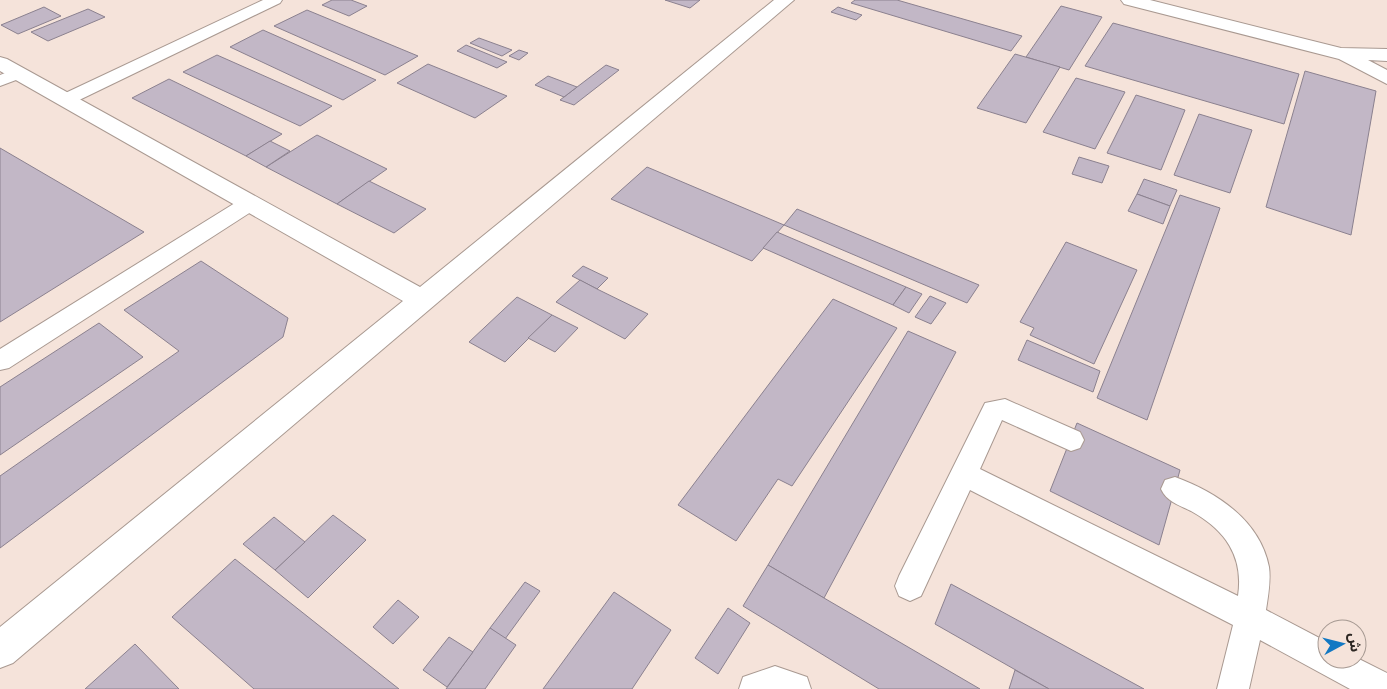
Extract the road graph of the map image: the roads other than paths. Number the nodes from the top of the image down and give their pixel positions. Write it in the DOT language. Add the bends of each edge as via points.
graph roads {
  1 [pos="274,0"];
  2 [pos="785,0"];
  3 [pos="1130,0"];
  4 [pos="1341,54"];
  5 [pos="1387,55"];
  6 [pos="6,73"];
  7 [pos="1387,78"];
  8 [pos="65,100"];
  9 [pos="250,203"];
  10 [pos="422,300"];
  11 [pos="0,361"];
  12 [pos="1071,440"];
  13 [pos="964,474"];
  14 [pos="1175,489"];
  15 [pos="910,586"];
  16 [pos="1248,617"];
  17 [pos="0,650"];
  18 [pos="755,689"];
  19 [pos="795,689"];
  20 [pos="1234,689"];
  21 [pos="1383,689"];
  1 -- 8 [label="lane"];
  2 -- 10 [label="street"];
  3 -- 4 [label="street"];
  4 -- 5 [label="street"];
  4 -- 7 [label="street"];
  6 -- 8 [label="street"];
  8 -- 9 [label="street"];
  9 -- 10 [label="street"];
  9 -- 11 [label="lane"];
  10 -- 17 [label="street"];
  12 -- 13 [label="lane" via="1010,411 998,409 991,413"];
  13 -- 15 [label="lane"];
  13 -- 16 [label="lane"];
  14 -- 16 [label="lane" via="1210,507 1246,546 1254,568 1255,589"];
  16 -- 20 [label="lane"];
  16 -- 21 [label="lane"];
  18 -- 19 [label="lane" via="775,682"];
}
